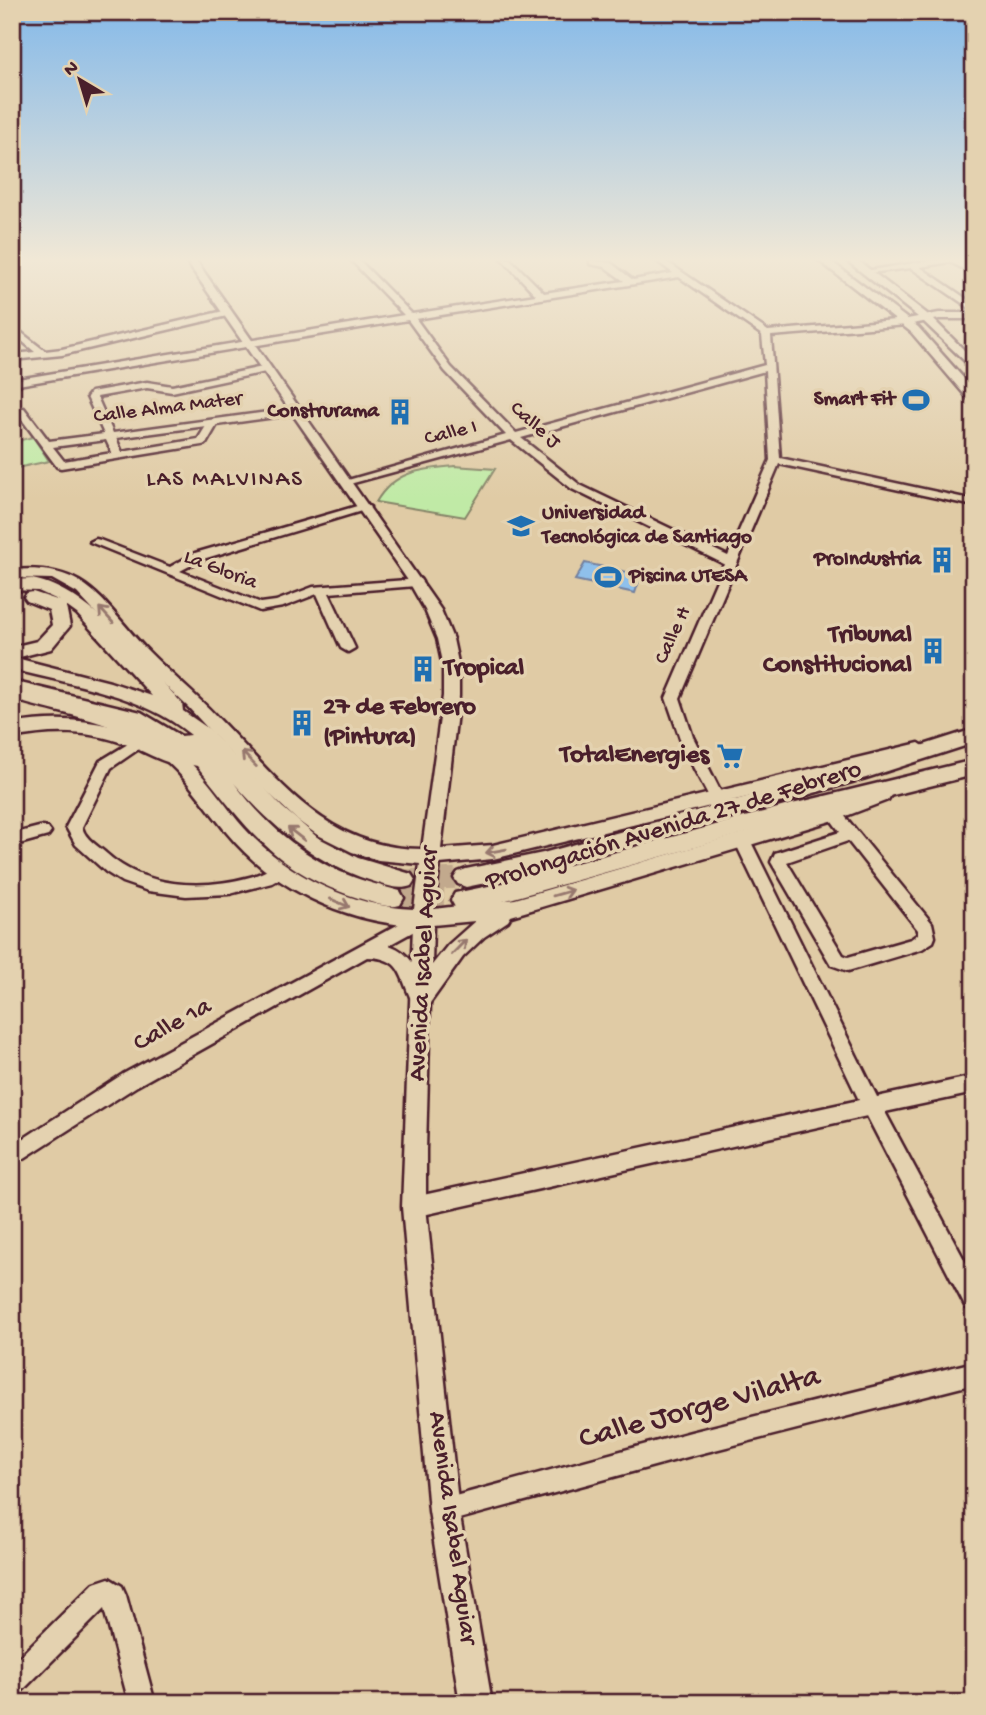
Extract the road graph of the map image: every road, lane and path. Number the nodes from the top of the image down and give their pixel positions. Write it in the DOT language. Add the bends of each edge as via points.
graph roads {
  1 [pos="24,339"];
  2 [pos="152,339"];
  3 [pos="247,339"];
  4 [pos="276,339"];
  5 [pos="426,339"];
  6 [pos="768,339"];
  7 [pos="924,339"];
  8 [pos="947,339"];
  9 [pos="250,343"];
  10 [pos="44,355"];
  11 [pos="102,356"];
  12 [pos="12,357"];
  13 [pos="974,367"];
  14 [pos="768,368"];
  15 [pos="267,369"];
  16 [pos="12,383"];
  17 [pos="973,397"];
  18 [pos="20,410"];
  19 [pos="297,411"];
  20 [pos="212,425"];
  21 [pos="111,435"];
  22 [pos="516,438"];
  23 [pos="45,445"];
  24 [pos="118,454"];
  25 [pos="775,460"];
  26 [pos="346,482"];
  27 [pos="974,503"];
  28 [pos="364,507"];
  29 [pos="96,542"];
  30 [pos="733,563"];
  31 [pos="170,572"];
  32 [pos="12,574"];
  33 [pos="416,582"];
  34 [pos="12,585"];
  35 [pos="321,590"];
  36 [pos="12,597"];
  37 [pos="106,634"];
  38 [pos="348,648"];
  39 [pos="12,653"];
  40 [pos="12,663"];
  41 [pos="152,665"];
  42 [pos="12,678"];
  43 [pos="12,687"];
  44 [pos="12,693"];
  45 [pos="190,723"];
  46 [pos="12,731"];
  47 [pos="970,738"];
  48 [pos="141,741"];
  49 [pos="174,757"];
  50 [pos="974,767"];
  51 [pos="920,779"];
  52 [pos="225,786"];
  53 [pos="717,798"];
  54 [pos="834,813"];
  55 [pos="43,832"];
  56 [pos="851,834"];
  57 [pos="12,840"];
  58 [pos="742,840"];
  59 [pos="430,857"];
  60 [pos="280,871"];
  61 [pos="515,907"];
  62 [pos="422,918"];
  63 [pos="364,950"];
  64 [pos="420,1002"];
  65 [pos="974,1084"];
  66 [pos="871,1105"];
  67 [pos="12,1157"];
  68 [pos="414,1207"];
  69 [pos="974,1300"];
  70 [pos="974,1373"];
  71 [pos="444,1511"];
  72 [pos="12,1683"];
  73 [pos="142,1703"];
  74 [pos="476,1703"];
  1 -- 10 [label="street"];
  2 -- 11 [label="street"];
  3 -- 9 [label="main road, Avenida Isabel Aguiar"];
  4 -- 9 [label="street"];
  5 -- 22 [label="street, Calle J" via="448,369"];
  6 -- 14 [label="street, Calle H"];
  7 -- 17 [label="main road"];
  8 -- 13 [label="main road"];
  9 -- 11 [label="street"];
  9 -- 15 [label="main road, Avenida Isabel Aguiar"];
  10 -- 11 [label="street"];
  10 -- 12 [label="street"];
  11 -- 16 [label="street"];
  14 -- 22 [label="street, Calle I"];
  14 -- 25 [label="street, Calle H"];
  15 -- 19 [label="main road, Avenida Isabel Aguiar"];
  15 -- 21 [label="street" via="172,390 147,384 94,394"];
  18 -- 23 [label="street"];
  19 -- 20 [label="street, Calle Alma Mater"];
  19 -- 26 [label="main road, Avenida Isabel Aguiar"];
  20 -- 21 [label="street, Calle Alma Mater"];
  20 -- 24 [label="street" via="202,442"];
  21 -- 23 [label="street, Calle Alma Mater"];
  21 -- 24 [label="street"];
  22 -- 26 [label="street, Calle I"];
  22 -- 30 [label="street, Calle J" via="576,487"];
  23 -- 24 [label="street" via="61,465"];
  25 -- 27 [label="street"];
  25 -- 30 [label="street, Calle H"];
  26 -- 28 [label="main road, Avenida Isabel Aguiar"];
  28 -- 31 [label="street" via="199,556"];
  28 -- 33 [label="main road, Avenida Isabel Aguiar"];
  29 -- 31 [label="street, La Gloria"];
  30 -- 53 [label="street, Calle H" via="673,698 678,724"];
  31 -- 35 [label="street, La Gloria" via="260,607"];
  41 -- 32 [label="main road, Prolongación Avenida 27 de Febrero, one-way" via="75,583 39,573"];
  33 -- 35 [label="street, La Gloria"];
  33 -- 59 [label="main road, Avenida Isabel Aguiar" via="440,625 451,667"];
  34 -- 37 [label="highway" via="49,587 83,610"];
  35 -- 38 [label="street"];
  36 -- 39 [label="highway" via="35,597 58,607 61,626 44,645"];
  37 -- 41 [label="highway"];
  37 -- 45 [label="highway"];
  40 -- 45 [label="highway" via="137,698"];
  59 -- 41 [label="main road, Prolongación Avenida 27 de Febrero, one-way" via="368,850 315,825"];
  42 -- 52 [label="highway" via="152,716 185,739"];
  43 -- 52 [label="highway" via="109,710 152,726"];
  44 -- 49 [label="main road, Prolongación Avenida 27 de Febrero" via="134,730"];
  52 -- 45 [label="highway, one-way" via="259,828 302,864 329,878 397,889 297,836"];
  46 -- 48 [label="highway" via="63,724"];
  47 -- 51 [label="highway, Prolongación Avenida 27 de Febrero" via="464,889 542,882"];
  47 -- 53 [label="main road, Prolongación Avenida 27 de Febrero"];
  48 -- 49 [label="highway"];
  48 -- 60 [label="street" via="105,765 74,827 106,863 134,881 186,888 239,887"];
  49 -- 60 [label="main road, Prolongación Avenida 27 de Febrero" via="246,842"];
  50 -- 51 [label="highway, Prolongación Avenida 27 de Febrero"];
  51 -- 54 [label="main road, Prolongación Avenida 27 de Febrero"];
  53 -- 59 [label="main road, Prolongación Avenida 27 de Febrero, one-way" via="493,852"];
  54 -- 56 [label="street"];
  54 -- 58 [label="main road, Prolongación Avenida 27 de Febrero"];
  55 -- 57 [label="street"];
  56 -- 56 [label="street" via="926,928 927,937 848,964 837,960 779,862 781,857"];
  61 -- 58 [label="main road, Prolongación Avenida 27 de Febrero, one-way"];
  58 -- 66 [label="street"];
  59 -- 62 [label="main road, Avenida Isabel Aguiar"];
  60 -- 62 [label="main road, Prolongación Avenida 27 de Febrero, one-way" via="353,909"];
  61 -- 62 [label="main road, Prolongación Avenida 27 de Febrero"];
  64 -- 61 [label="main road, one-way" via="438,971 466,939"];
  62 -- 63 [label="street, Calle 1a"];
  62 -- 64 [label="main road, Avenida Isabel Aguiar"];
  63 -- 64 [label="street" via="384,950 404,960"];
  63 -- 67 [label="street, Calle 1a" via="130,1080"];
  64 -- 68 [label="main road, Avenida Isabel Aguiar"];
  65 -- 66 [label="street"];
  66 -- 68 [label="street"];
  66 -- 69 [label="street"];
  68 -- 71 [label="main road, Avenida Isabel Aguiar"];
  70 -- 71 [label="street, Calle Jorge Vilalta"];
  71 -- 74 [label="main road, Avenida Isabel Aguiar"];
  72 -- 73 [label="street" via="109,1591"];
}
